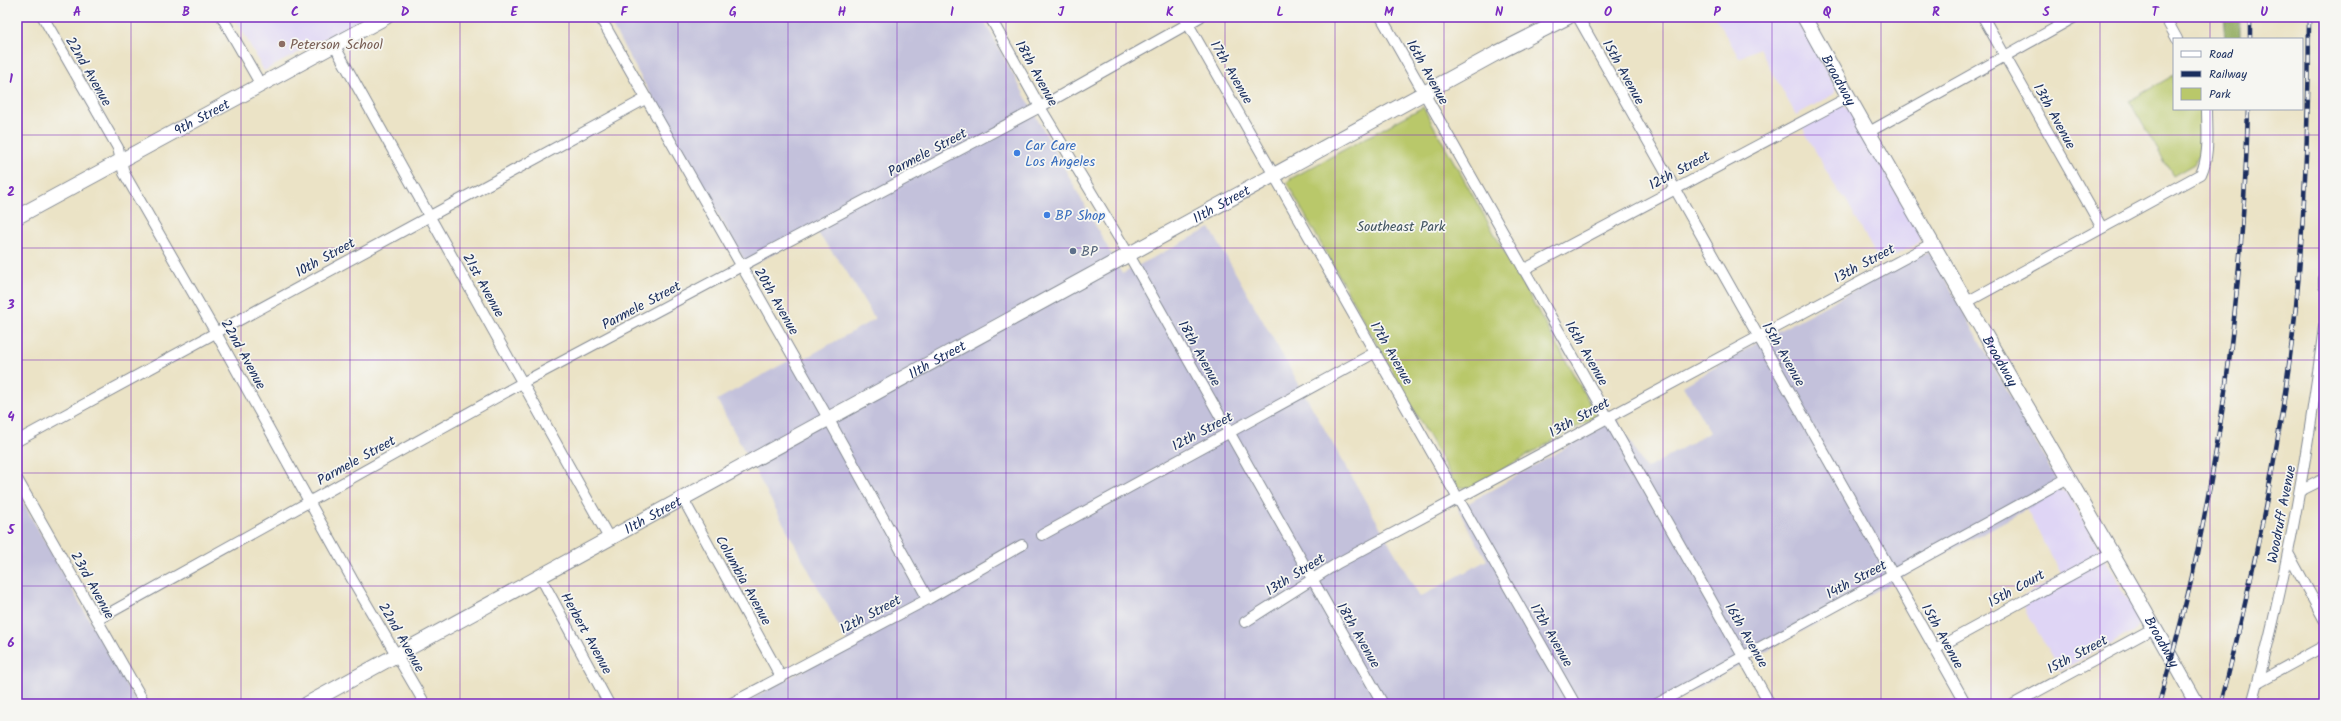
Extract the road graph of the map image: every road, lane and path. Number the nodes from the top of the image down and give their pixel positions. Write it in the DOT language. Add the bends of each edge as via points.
graph roads {
  1 [pos="43,17"];
  2 [pos="222,17"];
  3 [pos="386,17"];
  4 [pos="600,17"];
  5 [pos="990,17"];
  6 [pos="1200,17"];
  7 [pos="1381,17"];
  8 [pos="1568,17"];
  9 [pos="1578,17"];
  10 [pos="1804,17"];
  11 [pos="1983,17"];
  12 [pos="2075,17"];
  13 [pos="2165,17"];
  14 [pos="1186,20"];
  15 [pos="2176,38"];
  16 [pos="334,45"];
  17 [pos="2005,56"];
  18 [pos="261,85"];
  19 [pos="1424,94"];
  20 [pos="1849,97"];
  21 [pos="647,98"];
  22 [pos="1040,107"];
  23 [pos="2207,110"];
  24 [pos="1869,132"];
  25 [pos="121,161"];
  26 [pos="1275,175"];
  27 [pos="1674,188"];
  28 [pos="429,216"];
  29 [pos="17,218"];
  30 [pos="2102,228"];
  31 [pos="1931,244"];
  32 [pos="1129,255"];
  33 [pos="742,268"];
  34 [pos="1523,270"];
  35 [pos="2324,279"];
  36 [pos="2324,286"];
  37 [pos="1965,303"];
  38 [pos="2324,327"];
  39 [pos="216,333"];
  40 [pos="1757,336"];
  41 [pos="1376,352"];
  42 [pos="522,383"];
  43 [pos="1608,417"];
  44 [pos="828,418"];
  45 [pos="1228,432"];
  46 [pos="17,440"];
  47 [pos="2068,478"];
  48 [pos="17,479"];
  49 [pos="2324,479"];
  50 [pos="2300,491"];
  51 [pos="682,497"];
  52 [pos="1459,499"];
  53 [pos="310,502"];
  54 [pos="1042,535"];
  55 [pos="609,538"];
  56 [pos="1022,545"];
  57 [pos="2111,553"];
  58 [pos="2289,555"];
  59 [pos="540,576"];
  60 [pos="1894,576"];
  61 [pos="1312,579"];
  62 [pos="928,599"];
  63 [pos="2324,619"];
  64 [pos="97,620"];
  65 [pos="1245,622"];
  66 [pos="2154,628"];
  67 [pos="2324,646"];
  68 [pos="1935,649"];
  69 [pos="397,654"];
  70 [pos="1744,657"];
  71 [pos="781,677"];
  72 [pos="2258,682"];
  73 [pos="145,704"];
  74 [pos="307,704"];
  75 [pos="425,704"];
  76 [pos="609,704"];
  77 [pos="730,704"];
  78 [pos="1383,704"];
  79 [pos="1575,704"];
  80 [pos="1657,704"];
  81 [pos="1770,704"];
  82 [pos="1966,704"];
  83 [pos="2014,704"];
  84 [pos="2197,704"];
  85 [pos="2252,704"];
  1 -- 25 [label="street, 22nd Avenue" via="118,148"];
  2 -- 18 [label="street"];
  3 -- 16 [label="main road, 9th Street"];
  4 -- 21 [label="street, 20th Avenue"];
  5 -- 22 [label="street, 18th Avenue"];
  6 -- 14 [label="street, Parmele Street"];
  7 -- 19 [label="street, 16th Avenue"];
  8 -- 19 [label="main road, 11th Street"];
  9 -- 27 [label="street, 15th Avenue"];
  10 -- 20 [label="main road, Broadway"];
  11 -- 17 [label="street, 13th Avenue"];
  12 -- 17 [label="street"];
  13 -- 15 [label="street"];
  14 -- 22 [label="street, Parmele Street"];
  14 -- 26 [label="street, 17th Avenue"];
  16 -- 18 [label="main road, 9th Street"];
  16 -- 28 [label="street, 21st Avenue"];
  17 -- 24 [label="street"];
  17 -- 30 [label="street, 13th Avenue"];
  18 -- 25 [label="main road, 9th Street"];
  19 -- 26 [label="main road, 11th Street"];
  19 -- 34 [label="street, 16th Avenue"];
  20 -- 24 [label="main road, Broadway"];
  20 -- 27 [label="street, 12th Street"];
  21 -- 28 [label="street, 10th Street"];
  21 -- 33 [label="street, 20th Avenue"];
  22 -- 32 [label="street, 18th Avenue"];
  22 -- 33 [label="street, Parmele Street"];
  23 -- 30 [label="street" via="2207,142 2201,174"];
  24 -- 31 [label="main road, Broadway"];
  25 -- 29 [label="main road, 9th Street"];
  25 -- 39 [label="street, 22nd Avenue" via="124,173"];
  26 -- 32 [label="main road, 11th Street"];
  26 -- 41 [label="street, 17th Avenue"];
  27 -- 34 [label="street, 12th Street"];
  27 -- 40 [label="street, 15th Avenue"];
  28 -- 39 [label="street, 10th Street"];
  28 -- 42 [label="street, 21st Avenue"];
  30 -- 37 [label="street"];
  31 -- 37 [label="main road, Broadway"];
  31 -- 40 [label="street, 13th Street"];
  32 -- 44 [label="main road, 11th Street"];
  32 -- 45 [label="street, 18th Avenue"];
  33 -- 42 [label="street, Parmele Street"];
  33 -- 44 [label="street, 20th Avenue"];
  34 -- 43 [label="street, 16th Avenue"];
  35 -- 36 [label="street"];
  37 -- 47 [label="main road, Broadway"];
  38 -- 50 [label="street, Woodruff Avenue"];
  39 -- 46 [label="street, 10th Street"];
  39 -- 53 [label="street, 22nd Avenue"];
  40 -- 43 [label="street, 13th Street"];
  40 -- 60 [label="street, 15th Avenue"];
  41 -- 45 [label="street, 12th Street"];
  41 -- 52 [label="street, 17th Avenue"];
  42 -- 53 [label="street, Parmele Street"];
  42 -- 55 [label="street, 21st Avenue"];
  43 -- 52 [label="street, 13th Street"];
  43 -- 70 [label="street, 16th Avenue"];
  44 -- 51 [label="main road, 11th Street"];
  44 -- 62 [label="street, 20th Avenue"];
  45 -- 54 [label="street, 12th Street"];
  45 -- 61 [label="street, 18th Avenue"];
  47 -- 57 [label="main road, Broadway"];
  47 -- 60 [label="street, 14th Street"];
  48 -- 64 [label="street, 23rd Avenue"];
  49 -- 50 [label="street"];
  50 -- 58 [label="street, Woodruff Avenue"];
  51 -- 55 [label="main road, 11th Street"];
  51 -- 71 [label="street, Columbia Avenue"];
  52 -- 61 [label="street, 13th Street"];
  52 -- 79 [label="street, 17th Avenue"];
  53 -- 64 [label="street, Parmele Street"];
  53 -- 69 [label="street, 22nd Avenue"];
  55 -- 59 [label="main road, 11th Street"];
  56 -- 62 [label="street, 12th Street"];
  57 -- 66 [label="main road, Broadway"];
  57 -- 68 [label="street, 15th Court"];
  58 -- 63 [label="street"];
  58 -- 72 [label="street, Woodruff Avenue"];
  59 -- 69 [label="main road, 11th Street"];
  59 -- 76 [label="street, Herbert Avenue"];
  60 -- 68 [label="street, 15th Avenue"];
  60 -- 70 [label="street, 14th Street"];
  61 -- 65 [label="street, 13th Street"];
  61 -- 78 [label="street, 18th Avenue"];
  62 -- 71 [label="street, 12th Street"];
  64 -- 73 [label="street, 23rd Avenue"];
  66 -- 83 [label="street, 15th Street"];
  66 -- 84 [label="main road, Broadway"];
  67 -- 72 [label="street"];
  68 -- 82 [label="street, 15th Avenue"];
  69 -- 74 [label="main road, 11th Street"];
  69 -- 75 [label="street, 22nd Avenue"];
  70 -- 80 [label="street, 14th Street"];
  70 -- 81 [label="street, 16th Avenue"];
  71 -- 77 [label="street, 12th Street"];
  72 -- 85 [label="street, Woodruff Avenue"];
}
